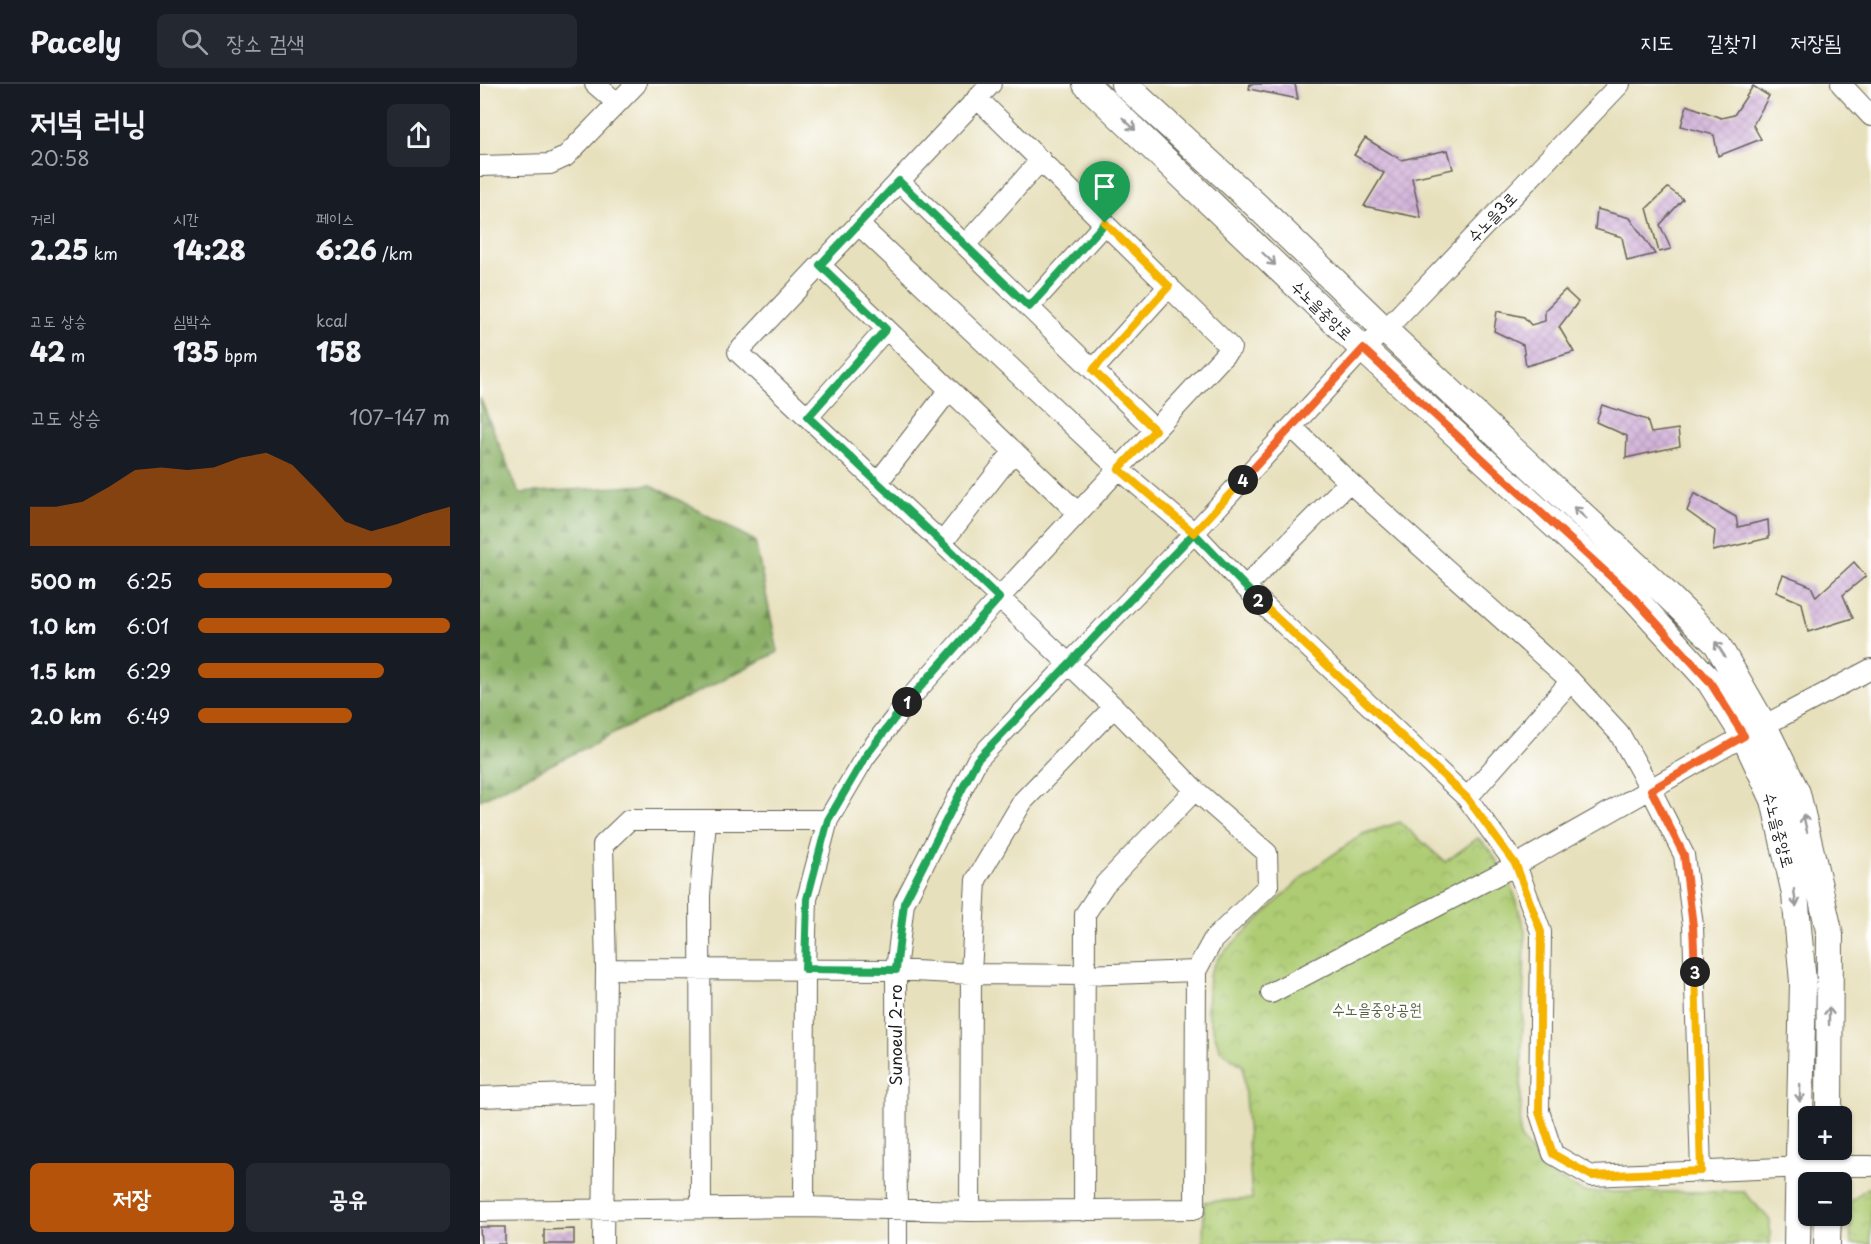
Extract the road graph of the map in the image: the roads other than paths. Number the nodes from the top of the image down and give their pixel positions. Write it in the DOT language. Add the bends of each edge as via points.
graph roads {
  1 [pos="595,84"];
  2 [pos="636,84"];
  3 [pos="1086,84"];
  4 [pos="1124,84"];
  5 [pos="1620,84"];
  6 [pos="1841,84"];
  7 [pos="984,91"];
  8 [pos="617,103"];
  9 [pos="1871,116"];
  10 [pos="1041,160"];
  11 [pos="480,166"];
  12 [pos="899,181"];
  13 [pos="1105,223"];
  14 [pos="858,224"];
  15 [pos="964,245"];
  16 [pos="820,265"];
  17 [pos="1169,286"];
  18 [pos="1029,307"];
  19 [pos="886,329"];
  20 [pos="1385,330"];
  21 [pos="1363,349"];
  22 [pos="1093,370"];
  23 [pos="949,390"];
  24 [pos="808,417"];
  25 [pos="1292,427"];
  26 [pos="1155,430"];
  27 [pos="1014,451"];
  28 [pos="1119,469"];
  29 [pos="878,482"];
  30 [pos="1349,482"];
  31 [pos="1078,513"];
  32 [pos="1194,533"];
  33 [pos="942,543"];
  34 [pos="1245,587"];
  35 [pos="999,598"];
  36 [pos="1069,666"];
  37 [pos="1871,669"];
  38 [pos="1571,681"];
  39 [pos="1114,707"];
  40 [pos="1754,731"];
  41 [pos="1195,790"];
  42 [pos="1651,790"];
  43 [pos="1467,798"];
  44 [pos="706,820"];
  45 [pos="828,820"];
  46 [pos="1516,865"];
  47 [pos="606,969"];
  48 [pos="701,969"];
  49 [pos="805,969"];
  50 [pos="896,970"];
  51 [pos="1196,971"];
  52 [pos="971,974"];
  53 [pos="1085,975"];
  54 [pos="1271,993"];
  55 [pos="605,1093"];
  56 [pos="480,1097"];
  57 [pos="1829,1106"];
  58 [pos="1829,1166"];
  59 [pos="1871,1166"];
  60 [pos="1798,1167"];
  61 [pos="1701,1171"];
  62 [pos="804,1207"];
  63 [pos="701,1208"];
  64 [pos="897,1209"];
  65 [pos="604,1210"];
  66 [pos="480,1211"];
  67 [pos="970,1211"];
  68 [pos="1084,1211"];
  69 [pos="1828,1226"];
  70 [pos="603,1244"];
  71 [pos="897,1244"];
  72 [pos="1797,1244"];
  73 [pos="1827,1244"];
  1 -- 8 [label="street"];
  2 -- 8 [label="street"];
  3 -- 21 [label="main road, 수노을중앙로, one-way"];
  4 -- 20 [label="main road, 수노을중앙로"];
  5 -- 20 [label="street, 수노을3로"];
  6 -- 9 [label="street"];
  7 -- 10 [label="street"];
  7 -- 12 [label="street"];
  8 -- 11 [label="street" via="565,157 550,164"];
  10 -- 13 [label="street"];
  10 -- 15 [label="street"];
  12 -- 14 [label="street"];
  12 -- 15 [label="street"];
  13 -- 17 [label="street"];
  13 -- 18 [label="street"];
  14 -- 16 [label="street"];
  14 -- 28 [label="street"];
  15 -- 18 [label="street"];
  16 -- 19 [label="street"];
  16 -- 24 [label="street" via="738,352"];
  17 -- 22 [label="street"];
  17 -- 26 [label="street" via="1231,348"];
  18 -- 22 [label="street"];
  19 -- 23 [label="street"];
  19 -- 24 [label="street"];
  20 -- 21 [label="street, 수노을3로"];
  40 -- 20 [label="main road, 수노을중앙로, one-way" via="1717,644"];
  21 -- 25 [label="street, Sunoeul 2-ro"];
  21 -- 40 [label="main road, 수노을중앙로" via="1634,598"];
  22 -- 26 [label="street"];
  23 -- 27 [label="street"];
  23 -- 29 [label="street"];
  24 -- 29 [label="street"];
  25 -- 30 [label="street"];
  25 -- 32 [label="street, Sunoeul 2-ro"];
  26 -- 28 [label="street"];
  27 -- 31 [label="street"];
  27 -- 33 [label="street"];
  28 -- 31 [label="street"];
  28 -- 32 [label="street"];
  29 -- 33 [label="street"];
  30 -- 34 [label="street"];
  30 -- 38 [label="street"];
  31 -- 35 [label="street"];
  32 -- 34 [label="street"];
  32 -- 36 [label="street, Sunoeul 2-ro"];
  33 -- 35 [label="street"];
  34 -- 43 [label="street"];
  35 -- 36 [label="street"];
  35 -- 45 [label="street" via="904,705 865,757"];
  36 -- 39 [label="street"];
  36 -- 50 [label="street, Sunoeul 2-ro" via="977,760 904,903"];
  37 -- 40 [label="street"];
  38 -- 42 [label="street" via="1619,734"];
  38 -- 43 [label="street"];
  39 -- 41 [label="street"];
  39 -- 52 [label="street" via="1023,801 976,880"];
  40 -- 42 [label="street"];
  57 -- 40 [label="main road, 수노을중앙로, one-way" via="1830,935 1797,793"];
  40 -- 60 [label="main road, 수노을중앙로, one-way" via="1795,894 1803,982"];
  41 -- 51 [label="street" via="1267,853 1268,886 1213,940"];
  41 -- 53 [label="street" via="1105,884 1084,914"];
  42 -- 46 [label="street"];
  42 -- 61 [label="street" via="1684,855 1693,926"];
  43 -- 46 [label="street"];
  44 -- 45 [label="street"];
  44 -- 47 [label="street" via="629,820 603,845"];
  44 -- 48 [label="street" via="700,896"];
  45 -- 49 [label="street" via="807,899"];
  46 -- 54 [label="street"];
  46 -- 61 [label="street" via="1541,932 1539,1112 1553,1154 1592,1176"];
  47 -- 48 [label="street"];
  47 -- 55 [label="street"];
  48 -- 49 [label="street"];
  48 -- 63 [label="street"];
  49 -- 50 [label="street"];
  49 -- 62 [label="street"];
  50 -- 52 [label="street"];
  50 -- 64 [label="street, Sunoeul 2-ro"];
  51 -- 53 [label="street"];
  51 -- 68 [label="street" via="1195,1209"];
  52 -- 53 [label="street"];
  52 -- 67 [label="street"];
  53 -- 68 [label="street"];
  55 -- 56 [label="street"];
  55 -- 65 [label="street"];
  58 -- 59 [label="street"];
  58 -- 60 [label="street"];
  60 -- 61 [label="street"];
  60 -- 72 [label="main road, 수노을중앙로"];
  62 -- 63 [label="street"];
  62 -- 64 [label="street"];
  63 -- 65 [label="street"];
  64 -- 67 [label="street"];
  64 -- 71 [label="street, Sunoeul 2-ro"];
  65 -- 66 [label="street"];
  65 -- 70 [label="street"];
  67 -- 68 [label="street"];
  69 -- 73 [label="main road"];
}
